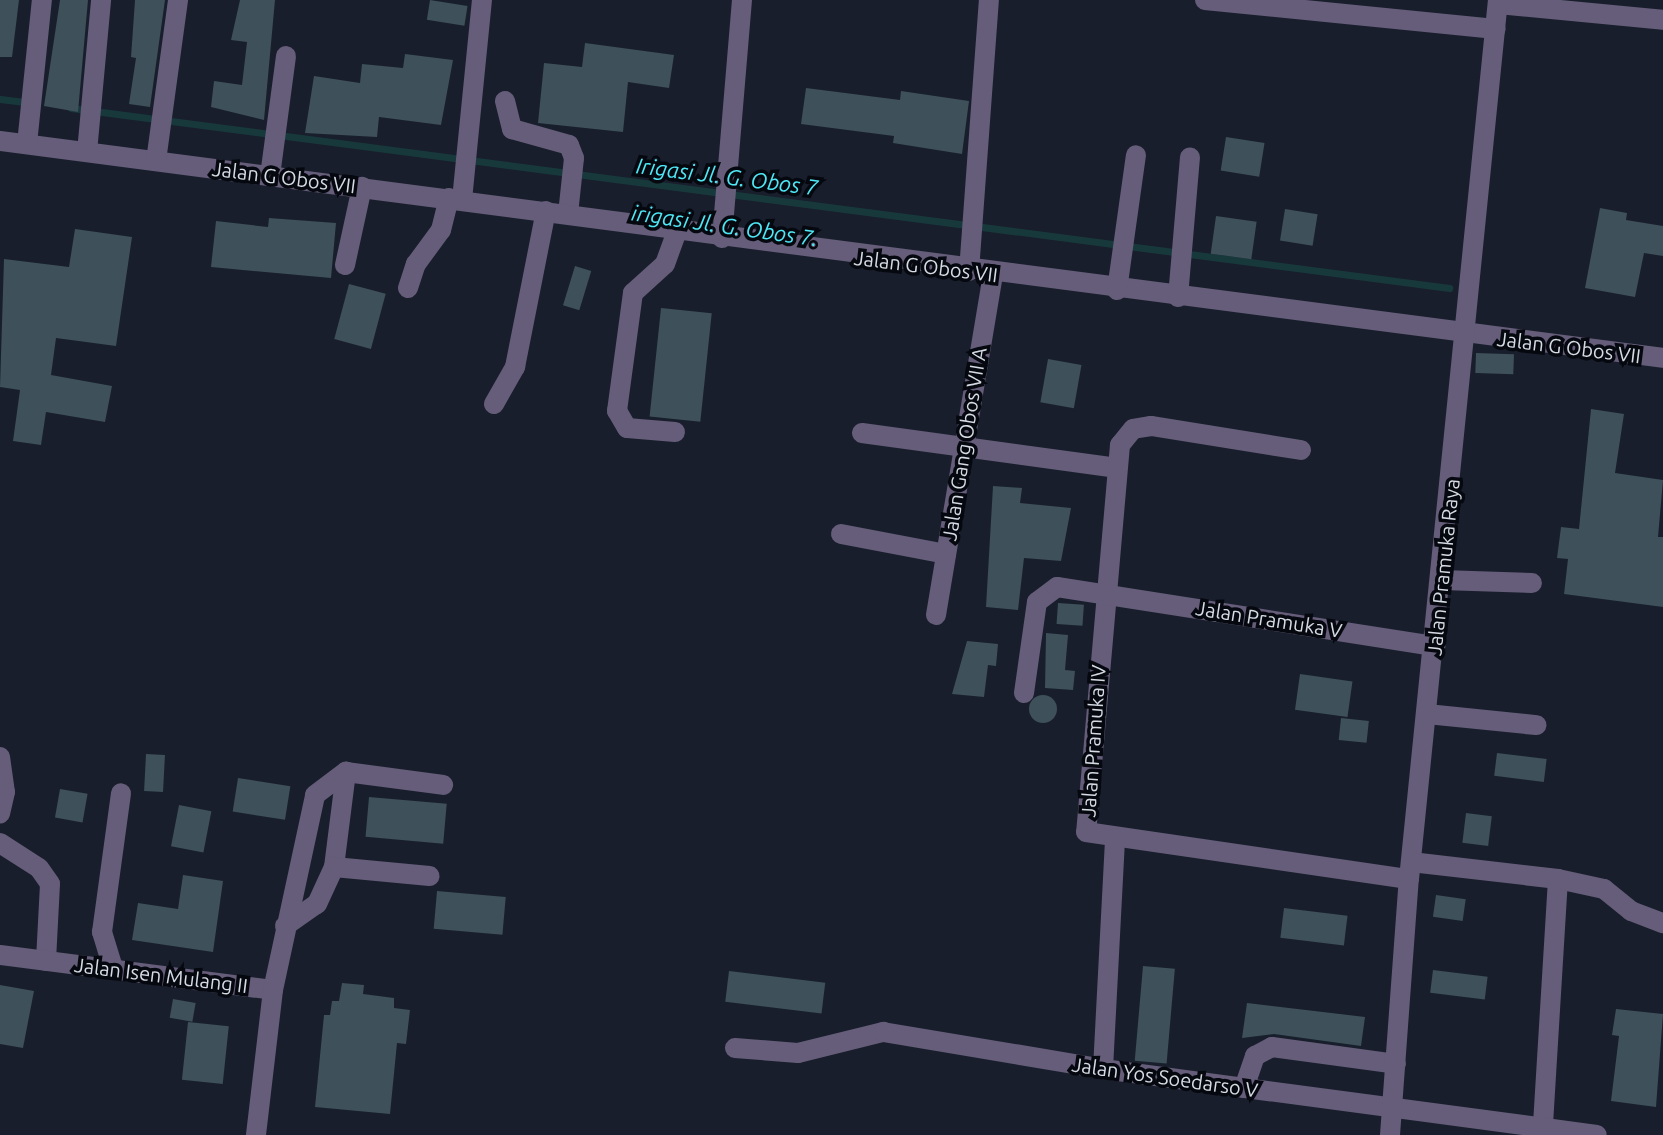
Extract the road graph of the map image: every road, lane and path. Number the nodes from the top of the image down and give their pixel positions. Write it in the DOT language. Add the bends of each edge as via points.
graph roads {
  1 [pos="42,0"];
  2 [pos="101,0"];
  3 [pos="178,0"];
  4 [pos="482,0"];
  5 [pos="742,0"];
  6 [pos="989,0"];
  7 [pos="1205,0"];
  8 [pos="1498,2"];
  9 [pos="1663,20"];
  10 [pos="1496,29"];
  11 [pos="286,56"];
  12 [pos="505,101"];
  13 [pos="0,141"];
  14 [pos="27,144"];
  15 [pos="87,152"];
  16 [pos="1136,155"];
  17 [pos="1190,158"];
  18 [pos="156,161"];
  19 [pos="270,176"];
  20 [pos="362,187"];
  21 [pos="455,199"];
  22 [pos="546,211"];
  23 [pos="568,214"];
  24 [pos="677,231"];
  25 [pos="722,238"];
  26 [pos="345,265"];
  27 [pos="969,271"];
  28 [pos="993,274"];
  29 [pos="408,288"];
  30 [pos="1117,290"];
  31 [pos="1178,297"];
  32 [pos="1469,335"];
  33 [pos="1663,358"];
  34 [pos="494,404"];
  35 [pos="675,432"];
  36 [pos="862,433"];
  37 [pos="963,449"];
  38 [pos="1301,450"];
  39 [pos="1116,468"];
  40 [pos="841,534"];
  41 [pos="946,554"];
  42 [pos="1442,580"];
  43 [pos="1532,583"];
  44 [pos="1104,593"];
  45 [pos="936,615"];
  46 [pos="1435,646"];
  47 [pos="1024,693"];
  48 [pos="1427,714"];
  49 [pos="1536,725"];
  50 [pos="0,757"];
  51 [pos="346,772"];
  52 [pos="443,785"];
  53 [pos="121,793"];
  54 [pos="0,813"];
  55 [pos="1115,838"];
  56 [pos="0,843"];
  57 [pos="334,867"];
  58 [pos="1410,870"];
  59 [pos="430,876"];
  60 [pos="1558,879"];
  61 [pos="1663,923"];
  62 [pos="285,926"];
  63 [pos="0,955"];
  64 [pos="46,961"];
  65 [pos="113,968"];
  66 [pos="273,990"];
  67 [pos="735,1048"];
  68 [pos="1396,1064"];
  69 [pos="1103,1069"];
  70 [pos="1244,1088"];
  71 [pos="1392,1109"];
  72 [pos="1543,1127"];
  73 [pos="256,1135"];
  74 [pos="1390,1135"];
  75 [pos="1597,1135"];
  1 -- 14 [label="street"];
  2 -- 15 [label="street"];
  3 -- 18 [label="street"];
  4 -- 21 [label="street"];
  5 -- 25 [label="street"];
  6 -- 27 [label="street"];
  7 -- 10 [label="street"];
  8 -- 9 [label="street"];
  8 -- 10 [label="street, Jalan Pramuka Raya"];
  10 -- 32 [label="street, Jalan Pramuka Raya"];
  11 -- 19 [label="street"];
  12 -- 23 [label="street" via="512,129 569,145 574,158"];
  13 -- 14 [label="street, Jalan G Obos VII"];
  14 -- 15 [label="street, Jalan G Obos VII"];
  15 -- 18 [label="street, Jalan G Obos VII"];
  16 -- 30 [label="street"];
  17 -- 31 [label="street"];
  18 -- 19 [label="street, Jalan G Obos VII"];
  19 -- 20 [label="street, Jalan G Obos VII"];
  20 -- 21 [label="street, Jalan G Obos VII"];
  20 -- 26 [label="street"];
  21 -- 22 [label="street, Jalan G Obos VII"];
  21 -- 29 [label="street" via="416,264"];
  22 -- 23 [label="street, Jalan G Obos VII"];
  22 -- 34 [label="street" via="515,367"];
  23 -- 24 [label="street, Jalan G Obos VII"];
  24 -- 25 [label="street, Jalan G Obos VII"];
  24 -- 35 [label="street" via="665,264 633,293 617,411 627,428"];
  25 -- 27 [label="street, Jalan G Obos VII"];
  27 -- 28 [label="street, Jalan G Obos VII"];
  28 -- 30 [label="street, Jalan G Obos VII"];
  28 -- 37 [label="street, Jalan Gang Obos VII A"];
  30 -- 31 [label="street, Jalan G Obos VII"];
  31 -- 32 [label="street, Jalan G Obos VII"];
  32 -- 33 [label="street, Jalan G Obos VII"];
  32 -- 42 [label="street, Jalan Pramuka Raya"];
  36 -- 37 [label="street"];
  37 -- 39 [label="street"];
  37 -- 41 [label="street, Jalan Gang Obos VII A"];
  38 -- 39 [label="street, Jalan Pramuka IV" via="1142,426 1125,437"];
  39 -- 44 [label="street, Jalan Pramuka IV"];
  40 -- 41 [label="street"];
  41 -- 45 [label="street, Jalan Gang Obos VII A"];
  42 -- 43 [label="street"];
  42 -- 46 [label="street, Jalan Pramuka Raya"];
  44 -- 46 [label="street, Jalan Pramuka V"];
  44 -- 47 [label="street, Jalan Pramuka V" via="1057,587 1043,594 1034,613"];
  44 -- 55 [label="street, Jalan Pramuka IV" via="1086,832"];
  46 -- 48 [label="street, Jalan Pramuka Raya"];
  48 -- 49 [label="street"];
  48 -- 58 [label="street, Jalan Pramuka Raya"];
  50 -- 54 [label="street" via="5,792"];
  51 -- 52 [label="street"];
  51 -- 57 [label="street"];
  51 -- 62 [label="street" via="330,779 309,805"];
  53 -- 65 [label="street" via="102,932"];
  55 -- 58 [label="street, Jalan Pramuka IV"];
  55 -- 69 [label="street"];
  56 -- 64 [label="street" via="39,868 50,884"];
  57 -- 59 [label="street"];
  57 -- 62 [label="street" via="317,904"];
  58 -- 60 [label="street, Jalan Pramuka IV"];
  58 -- 68 [label="street, Jalan Pramuka Raya"];
  60 -- 61 [label="street, Jalan Pramuka IV" via="1604,889 1631,911"];
  60 -- 72 [label="street"];
  62 -- 66 [label="street"];
  63 -- 64 [label="street, Jalan Isen Mulang II"];
  64 -- 65 [label="street, Jalan Isen Mulang II"];
  65 -- 66 [label="street, Jalan Isen Mulang II"];
  66 -- 73 [label="street, Jalan Isen Mulang II"];
  67 -- 69 [label="street, Jalan Yos Soedarso V" via="798,1053 883,1032"];
  68 -- 70 [label="street" via="1272,1047 1250,1064"];
  68 -- 71 [label="street, Jalan Pramuka Raya"];
  69 -- 70 [label="street, Jalan Yos Soedarso V"];
  70 -- 71 [label="street, Jalan Yos Soedarso V"];
  71 -- 72 [label="street, Jalan Yos Soedarso V"];
  71 -- 74 [label="street, Jalan Pramuka Raya"];
  72 -- 75 [label="street, Jalan Yos Soedarso V"];
}
